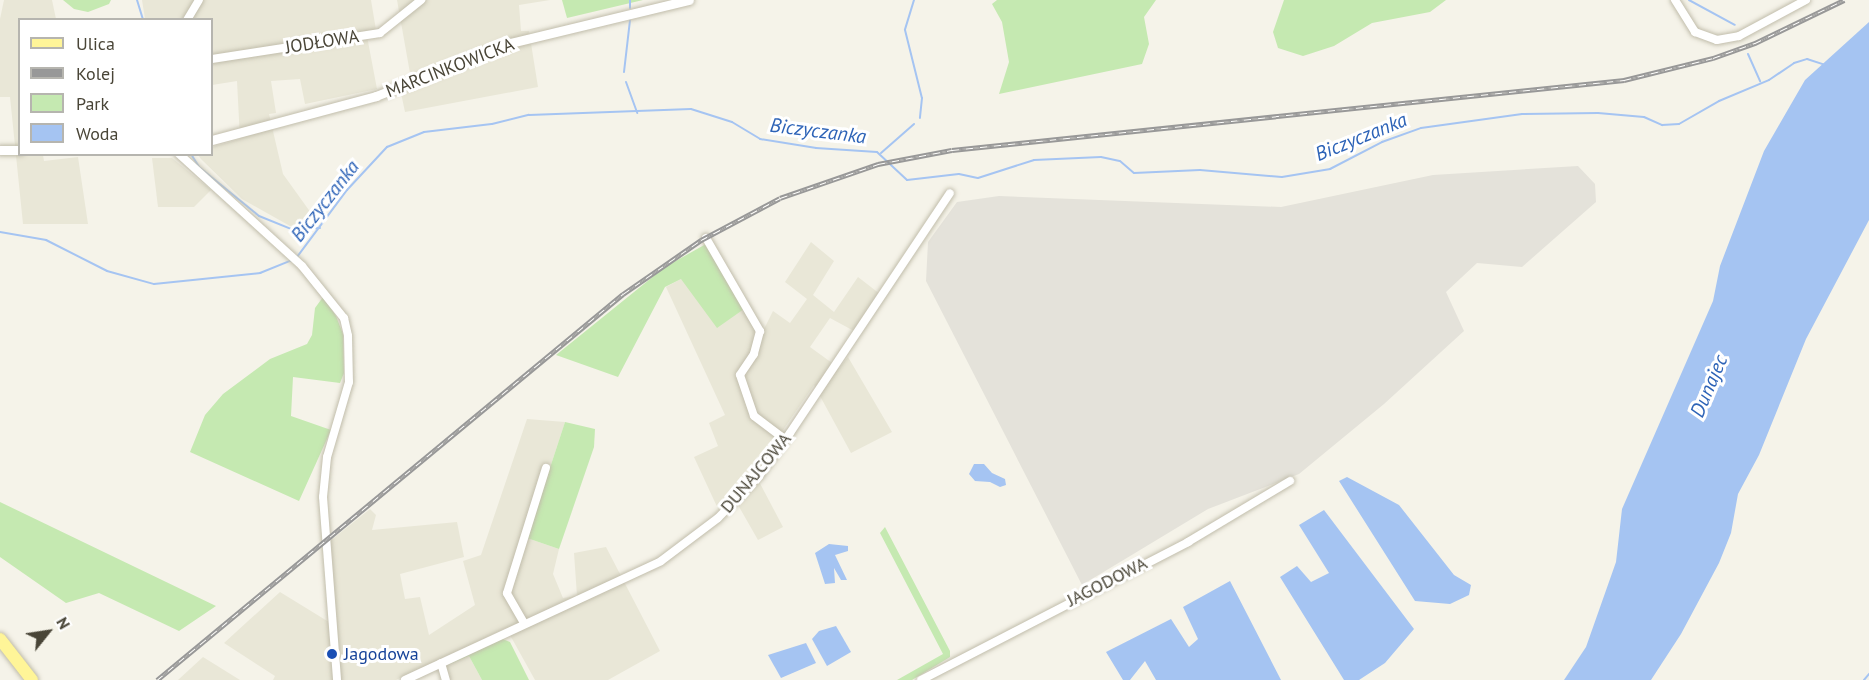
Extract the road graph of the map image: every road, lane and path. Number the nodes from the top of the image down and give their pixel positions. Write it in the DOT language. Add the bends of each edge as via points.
graph roads {
  1 [pos="199,0"];
  2 [pos="421,0"];
  3 [pos="689,0"];
  4 [pos="1675,0"];
  5 [pos="1806,0"];
  6 [pos="188,18"];
  7 [pos="213,59"];
  8 [pos="213,140"];
  9 [pos="0,150"];
  10 [pos="18,150"];
  11 [pos="181,156"];
  12 [pos="950,193"];
  13 [pos="706,238"];
  14 [pos="786,439"];
  15 [pos="546,468"];
  16 [pos="1290,481"];
  17 [pos="524,623"];
  18 [pos="0,639"];
  19 [pos="441,663"];
  20 [pos="32,680"];
  21 [pos="338,680"];
  22 [pos="405,680"];
  23 [pos="446,680"];
  24 [pos="921,680"];
  1 -- 6 [label="street"];
  2 -- 7 [label="street, JODŁOWA" via="380,33"];
  3 -- 8 [label="street, MARCINKOWICKA" via="510,43 376,96"];
  4 -- 5 [label="street" via="1695,32 1717,40 1739,36"];
  9 -- 10 [label="street"];
  11 -- 21 [label="street" via="302,266 340,312 348,336 349,382 327,457 323,497"];
  12 -- 14 [label="street, DUNAJCOWA"];
  13 -- 14 [label="street" via="760,331 754,354 740,375 754,416"];
  14 -- 17 [label="street, DUNAJCOWA" via="759,476 689,542 661,561"];
  15 -- 17 [label="street" via="507,593"];
  16 -- 24 [label="street, JAGODOWA" via="1188,542"];
  17 -- 19 [label="street, DUNAJCOWA"];
  18 -- 20 [label="main road"];
  19 -- 22 [label="street, DUNAJCOWA"];
  19 -- 23 [label="street"];
}
